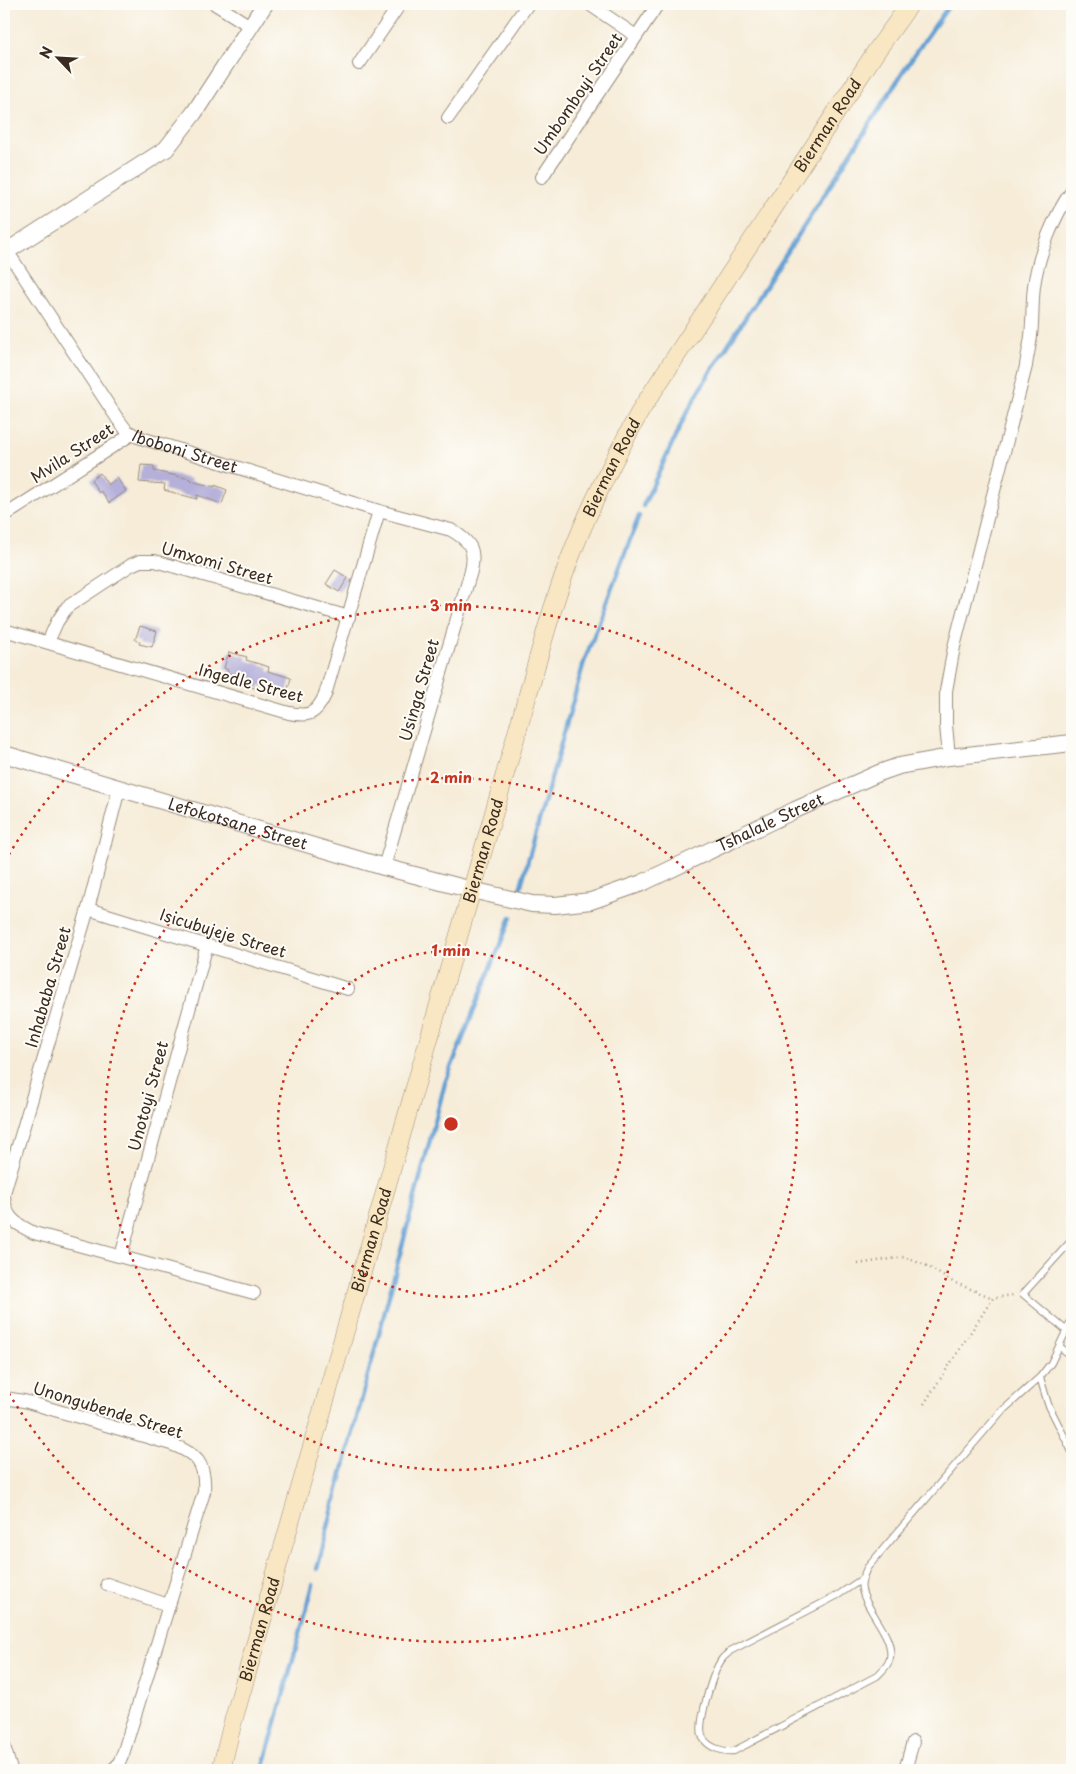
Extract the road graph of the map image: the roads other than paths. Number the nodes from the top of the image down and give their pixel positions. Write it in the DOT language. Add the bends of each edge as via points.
graph roads {
  1 [pos="215,4"];
  2 [pos="265,4"];
  3 [pos="400,4"];
  4 [pos="528,4"];
  5 [pos="589,4"];
  6 [pos="658,4"];
  7 [pos="900,4"];
  8 [pos="910,4"];
  9 [pos="250,26"];
  10 [pos="636,36"];
  11 [pos="359,64"];
  12 [pos="448,118"];
  13 [pos="542,177"];
  14 [pos="1072,191"];
  15 [pos="6,252"];
  16 [pos="132,434"];
  17 [pos="379,510"];
  18 [pos="4,516"];
  19 [pos="451,530"];
  20 [pos="349,617"];
  21 [pos="4,630"];
  22 [pos="48,642"];
  23 [pos="1072,743"];
  24 [pos="4,754"];
  25 [pos="949,757"];
  26 [pos="119,789"];
  27 [pos="384,866"];
  28 [pos="468,889"];
  29 [pos="88,909"];
  30 [pos="207,945"];
  31 [pos="348,988"];
  32 [pos="4,1194"];
  33 [pos="1072,1240"];
  34 [pos="121,1256"];
  35 [pos="254,1293"];
  36 [pos="1072,1319"];
  37 [pos="1067,1331"];
  38 [pos="1060,1347"];
  39 [pos="1072,1356"];
  40 [pos="1040,1377"];
  41 [pos="4,1398"];
  42 [pos="1072,1452"];
  43 [pos="862,1579"];
  44 [pos="107,1584"];
  45 [pos="168,1606"];
  46 [pos="913,1742"];
  47 [pos="4,1746"];
  48 [pos="11,1770"];
  49 [pos="112,1770"];
  50 [pos="211,1770"];
  51 [pos="221,1770"];
  52 [pos="905,1770"];
  1 -- 9 [label="street"];
  2 -- 9 [label="street, Iboboni Street"];
  3 -- 11 [label="street"];
  4 -- 12 [label="street"];
  5 -- 10 [label="street"];
  6 -- 10 [label="street, Umbomboyi Street"];
  7 -- 28 [label="main road, Bierman Road" via="635,405 602,466 554,578"];
  8 -- 28 [label="main road, Bierman Road" via="871,58 642,408 609,468 554,603"];
  9 -- 15 [label="street, Iboboni Street" via="194,113 166,149"];
  10 -- 13 [label="street, Umbomboyi Street"];
  14 -- 25 [label="street" via="1052,227 1036,272 1026,366 954,647 946,691"];
  15 -- 16 [label="street, Iboboni Street" via="117,418"];
  16 -- 17 [label="street, Iboboni Street"];
  16 -- 18 [label="street, Mvila Street"];
  17 -- 19 [label="street, Iboboni Street"];
  17 -- 20 [label="street, Ingedle Street"];
  19 -- 27 [label="street, Usinga Street" via="468,542 474,559"];
  20 -- 22 [label="street, Umxomi Street" via="156,561 140,561 67,607"];
  20 -- 22 [label="street, Ingedle Street" via="325,695 316,710 304,715"];
  21 -- 22 [label="street, Ingedle Street"];
  23 -- 25 [label="street, Tshalale Street"];
  24 -- 26 [label="street, Lefokotsane Street"];
  25 -- 28 [label="street, Tshalale Street" via="879,773 642,884 591,902 532,904"];
  26 -- 27 [label="street, Lefokotsane Street"];
  26 -- 29 [label="street, Inhababa Street"];
  27 -- 28 [label="street, Lefokotsane Street"];
  28 -- 50 [label="main road, Bierman Road"];
  28 -- 51 [label="main road, Bierman Road"];
  29 -- 30 [label="street, Isicubujeje Street"];
  29 -- 32 [label="street, Inhababa Street"];
  30 -- 31 [label="street, Isicubujeje Street"];
  30 -- 34 [label="street, Unotoyi Street"];
  32 -- 34 [label="street, Inhababa Street" via="8,1216 20,1226 34,1233"];
  33 -- 37 [label="lane" via="1023,1294"];
  34 -- 35 [label="street, Inhababa Street"];
  36 -- 37 [label="lane"];
  37 -- 38 [label="lane"];
  38 -- 39 [label="lane"];
  38 -- 40 [label="lane"];
  40 -- 42 [label="lane" via="1048,1404"];
  40 -- 43 [label="lane" via="1000,1413 867,1568"];
  41 -- 45 [label="street, Unongubende Street" via="162,1441 194,1455 202,1466 204,1492"];
  43 -- 43 [label="lane" via="861,1589 890,1649 886,1667 877,1676 734,1751 724,1752 704,1740 701,1726 709,1691 722,1659 730,1651 838,1595"];
  44 -- 45 [label="street"];
  45 -- 49 [label="street, Unongubende Street" via="123,1754"];
  46 -- 52 [label="street"];
  47 -- 48 [label="street"];
}
